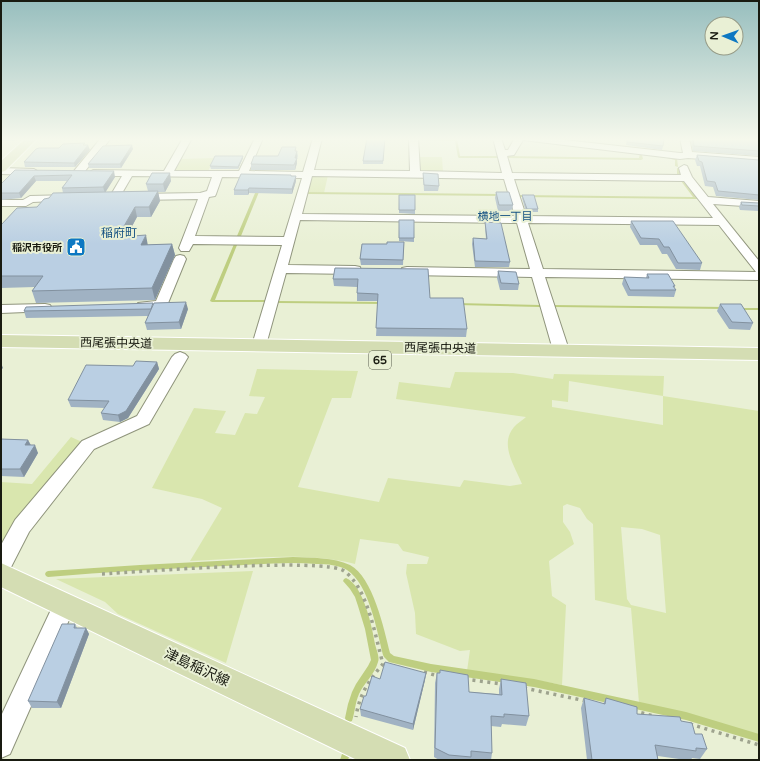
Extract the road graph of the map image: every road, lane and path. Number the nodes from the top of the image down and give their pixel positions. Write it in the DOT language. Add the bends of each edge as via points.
graph roads {
  1 [pos="129,173"];
  2 [pos="149,174"];
  3 [pos="168,174"];
  4 [pos="218,174"];
  5 [pos="243,174"];
  6 [pos="308,174"];
  7 [pos="414,174"];
  8 [pos="686,174"];
  9 [pos="508,175"];
  10 [pos="687,178"];
  11 [pos="204,196"];
  12 [pos="83,198"];
  13 [pos="704,200"];
  14 [pos="1,203"];
  15 [pos="759,204"];
  16 [pos="296,217"];
  17 [pos="522,219"];
  18 [pos="722,222"];
  19 [pos="188,240"];
  20 [pos="289,241"];
  21 [pos="281,269"];
  22 [pos="759,269"];
  23 [pos="366,270"];
  24 [pos="397,271"];
  25 [pos="537,273"];
  26 [pos="759,276"];
  27 [pos="131,306"];
  28 [pos="54,308"];
  29 [pos="1,309"];
  30 [pos="1,341"];
  31 [pos="259,345"];
  32 [pos="561,350"];
  33 [pos="1,354"];
  34 [pos="759,354"];
  35 [pos="180,357"];
  36 [pos="759,367"];
  37 [pos="1,565"];
  38 [pos="1,574"];
  39 [pos="102,574"];
  40 [pos="65,604"];
  41 [pos="383,664"];
  42 [pos="390,665"];
  43 [pos="421,672"];
  44 [pos="444,676"];
  45 [pos="459,678"];
  46 [pos="504,685"];
  47 [pos="519,687"];
  48 [pos="594,702"];
  49 [pos="632,711"];
  50 [pos="662,718"];
  51 [pos="685,722"];
  52 [pos="1,745"];
  53 [pos="759,745"];
  54 [pos="353,751"];
  55 [pos="393,760"];
  1 -- 11 [label="street" via="110,198"];
  2 -- 3 [label="street"];
  3 -- 4 [label="street"];
  4 -- 5 [label="street"];
  4 -- 11 [label="street" via="211,194"];
  5 -- 6 [label="street"];
  6 -- 7 [label="street"];
  6 -- 16 [label="street"];
  7 -- 9 [label="street"];
  8 -- 10 [label="street"];
  9 -- 10 [label="street"];
  9 -- 17 [label="street"];
  10 -- 13 [label="street"];
  11 -- 19 [label="street"];
  12 -- 14 [label="street" via="30,199 26,203"];
  13 -- 15 [label="street"];
  13 -- 18 [label="street"];
  16 -- 17 [label="street"];
  16 -- 20 [label="street"];
  17 -- 18 [label="street"];
  17 -- 25 [label="street"];
  18 -- 22 [label="street"];
  19 -- 20 [label="street"];
  19 -- 27 [label="street" via="161,305"];
  20 -- 21 [label="street"];
  21 -- 23 [label="street"];
  21 -- 31 [label="street"];
  24 -- 25 [label="street"];
  25 -- 26 [label="street"];
  25 -- 32 [label="street"];
  28 -- 29 [label="street"];
  30 -- 31 [label="main road, 西尾張中央道 / 65"];
  31 -- 32 [label="main road, 西尾張中央道 / 65"];
  32 -- 34 [label="main road, 西尾張中央道 / 65"];
  33 -- 35 [label="main road, 西尾張中央道 / 65"];
  35 -- 36 [label="main road, 西尾張中央道 / 65"];
  35 -- 37 [label="street" via="143,420 88,445 22,526"];
  38 -- 40 [label="main road, 津島稲沢線"];
  39 -- 41 [label="path" via="258,566 334,567 343,570 356,582 363,594"];
  40 -- 52 [label="street"];
  40 -- 54 [label="main road, 津島稲沢線"];
  41 -- 42 [label="path"];
  41 -- 54 [label="path" via="365,685 357,703"];
  43 -- 44 [label="path"];
  45 -- 46 [label="path"];
  47 -- 48 [label="path"];
  49 -- 50 [label="path"];
  51 -- 53 [label="path"];
  54 -- 55 [label="main road, 津島稲沢線"];
}
